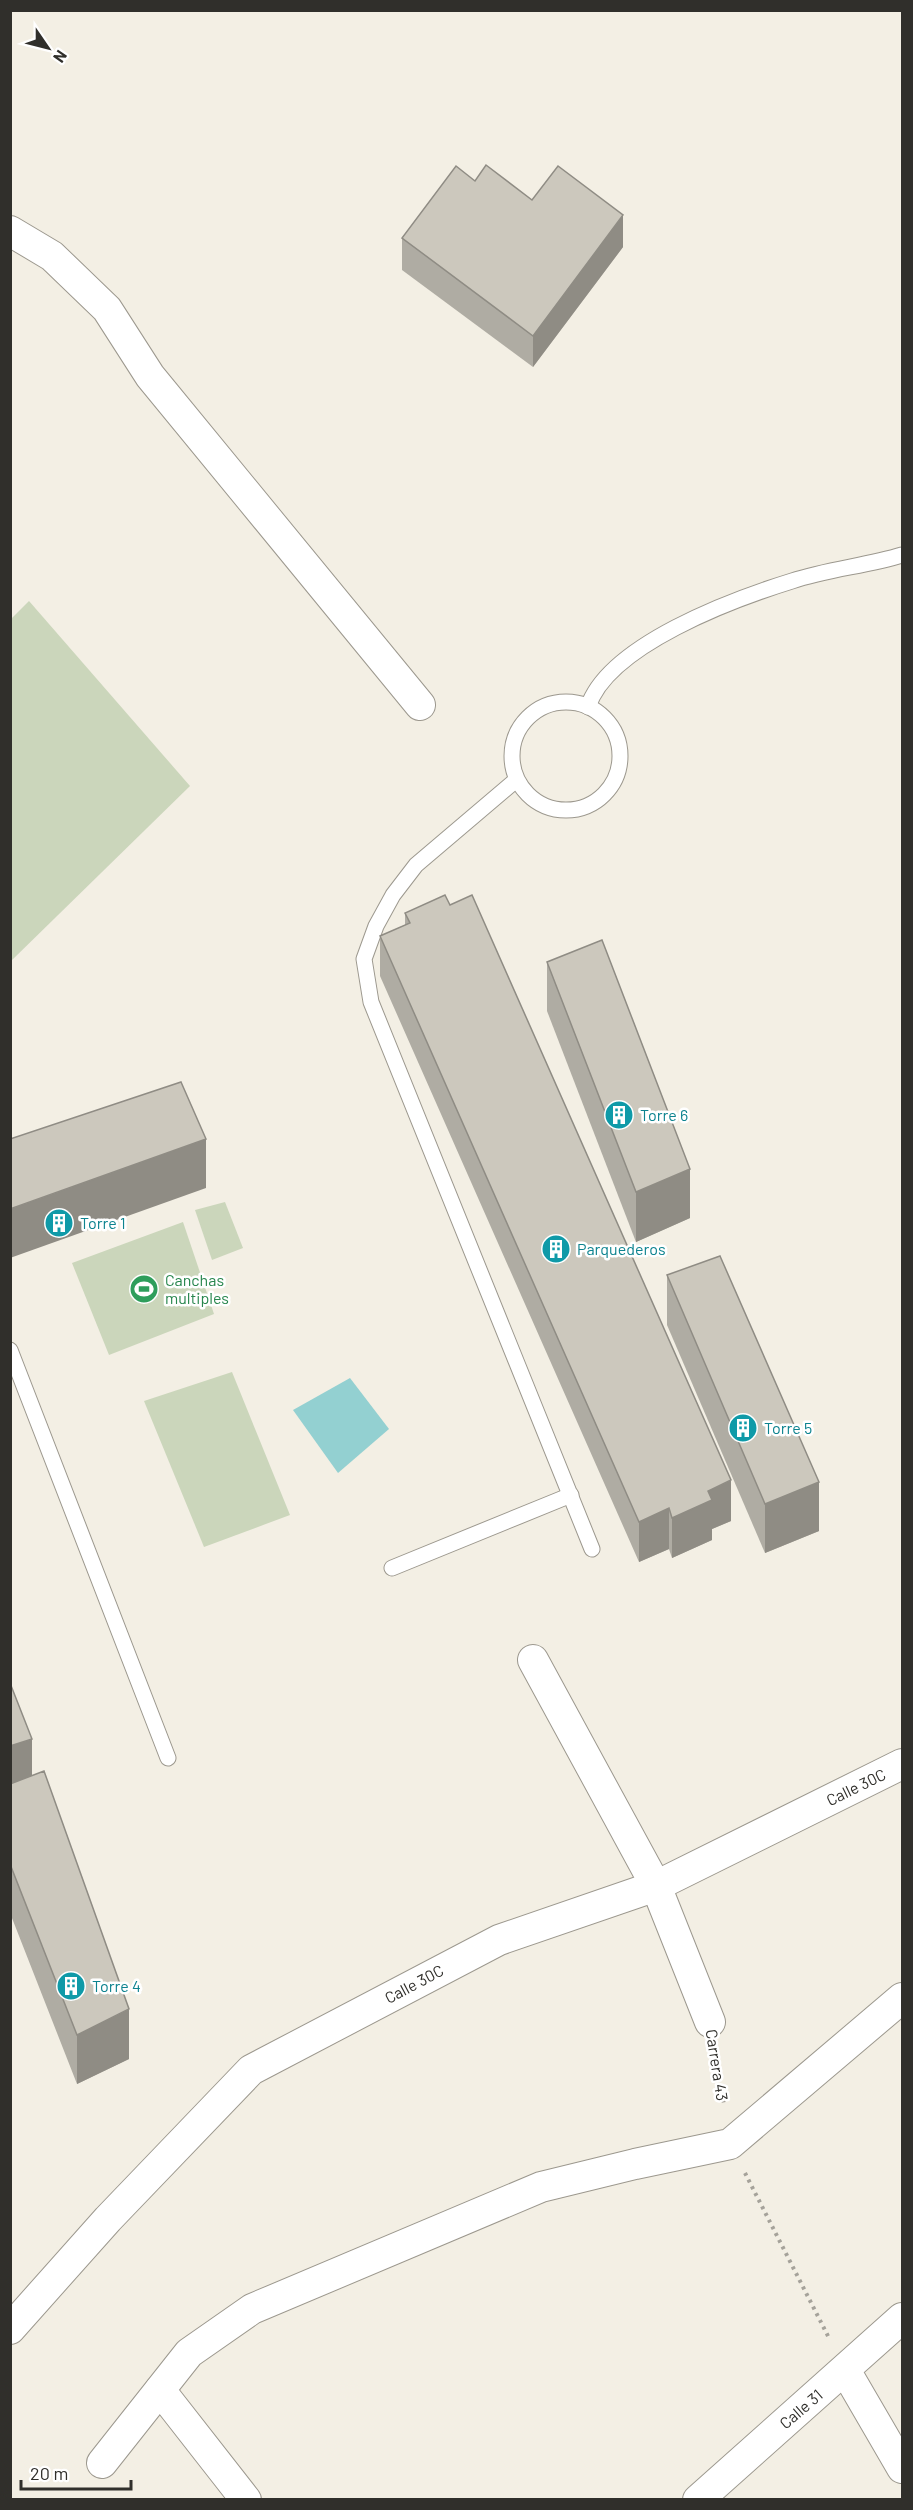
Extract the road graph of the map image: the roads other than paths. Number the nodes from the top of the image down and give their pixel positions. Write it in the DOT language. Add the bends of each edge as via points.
graph roads {
  1 [pos="10,231"];
  2 [pos="903,555"];
  3 [pos="420,705"];
  4 [pos="588,707"];
  5 [pos="516,780"];
  6 [pos="10,1350"];
  7 [pos="570,1495"];
  8 [pos="592,1549"];
  9 [pos="392,1568"];
  10 [pos="533,1660"];
  11 [pos="168,1758"];
  12 [pos="903,1764"];
  13 [pos="656,1886"];
  14 [pos="903,1998"];
  15 [pos="710,2022"];
  16 [pos="903,2318"];
  17 [pos="10,2329"];
  18 [pos="845,2370"];
  19 [pos="160,2390"];
  20 [pos="102,2463"];
  21 [pos="903,2469"];
  22 [pos="246,2499"];
  23 [pos="698,2499"];
  1 -- 3 [label="street" via="52,256 107,309 150,376"];
  2 -- 4 [label="lane" via="793,580 695,617 651,641 612,669"];
  4 -- 5 [label="lane" via="570,702 551,704 534,712 513,743"];
  4 -- 5 [label="lane" via="604,717 615,732 620,751 618,770 597,801 580,809 561,811 543,806"];
  5 -- 7 [label="lane" via="416,865 376,926 364,958 371,1002"];
  6 -- 11 [label="lane"];
  7 -- 8 [label="lane"];
  7 -- 9 [label="lane"];
  10 -- 13 [label="street, Carrera 43"];
  12 -- 13 [label="street, Calle 30C"];
  13 -- 15 [label="street, Carrera 43"];
  13 -- 17 [label="street, Calle 30C" via="499,1940 251,2070 108,2219"];
  14 -- 19 [label="street" via="730,2144 541,2187 252,2309 189,2353"];
  16 -- 18 [label="street, Calle 31"];
  18 -- 21 [label="street"];
  18 -- 23 [label="street, Calle 31"];
  19 -- 20 [label="street"];
  19 -- 22 [label="street"];
}
